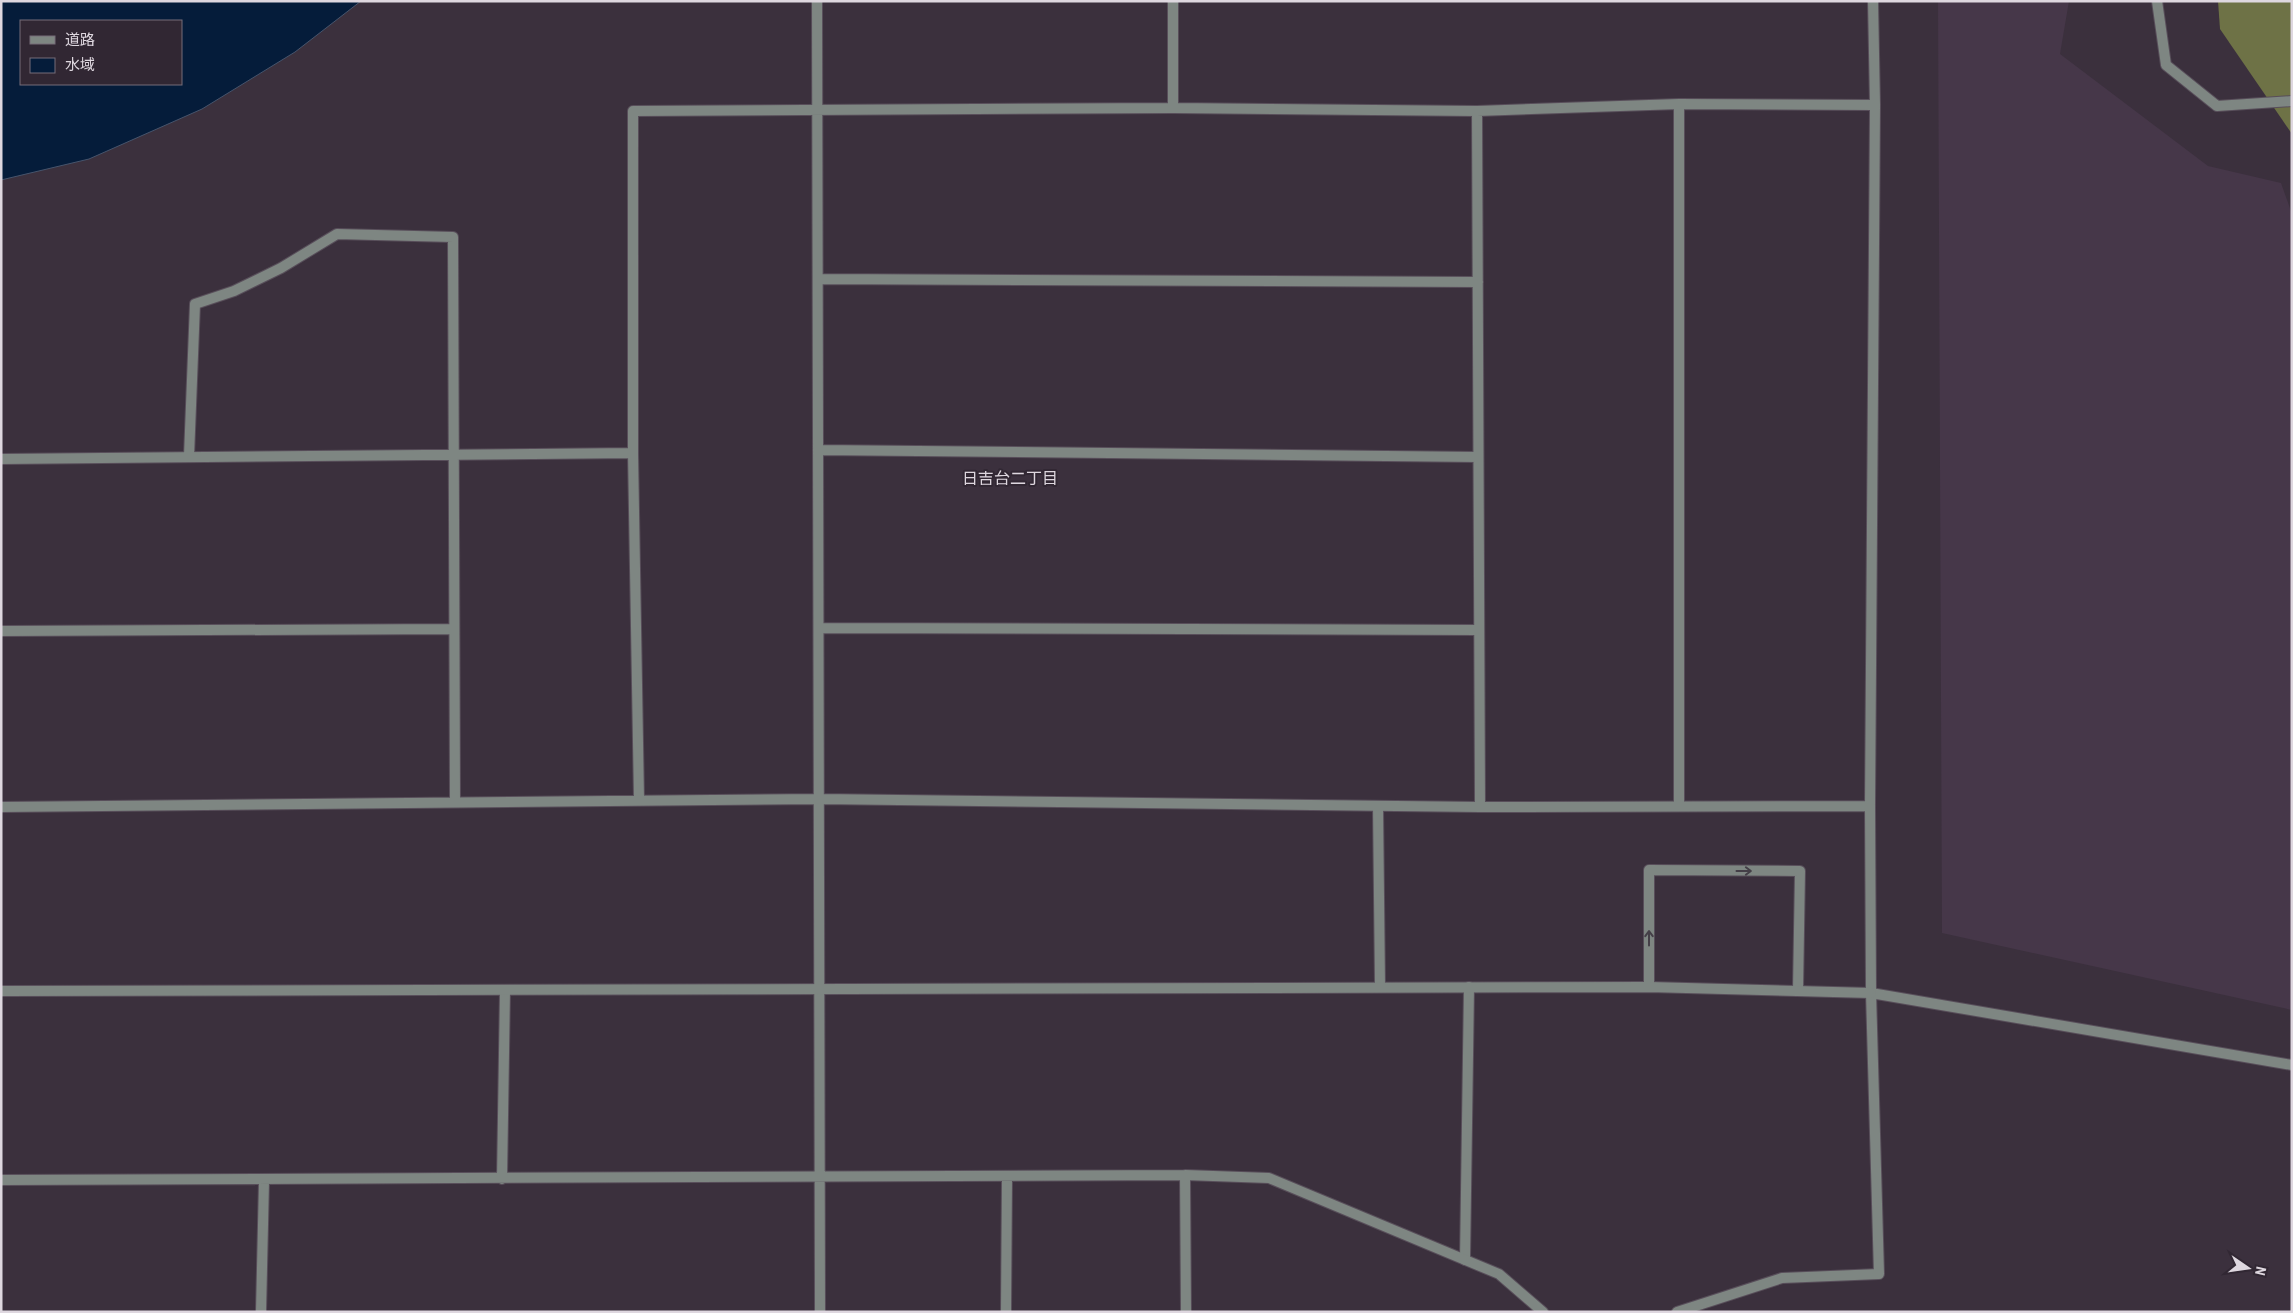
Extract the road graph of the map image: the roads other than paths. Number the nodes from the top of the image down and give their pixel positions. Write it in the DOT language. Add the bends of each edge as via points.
graph roads {
  1 [pos="818,1"];
  2 [pos="1173,1"];
  3 [pos="1873,1"];
  4 [pos="2157,1"];
  5 [pos="2292,101"];
  6 [pos="1679,104"];
  7 [pos="1875,105"];
  8 [pos="1173,108"];
  9 [pos="818,110"];
  10 [pos="1477,111"];
  11 [pos="818,279"];
  12 [pos="1478,282"];
  13 [pos="818,450"];
  14 [pos="633,453"];
  15 [pos="454,454"];
  16 [pos="189,456"];
  17 [pos="1478,457"];
  18 [pos="1,459"];
  19 [pos="819,628"];
  20 [pos="454,629"];
  21 [pos="1479,630"];
  22 [pos="1,631"];
  23 [pos="820,799"];
  24 [pos="639,800"];
  25 [pos="455,802"];
  26 [pos="1678,805"];
  27 [pos="1378,806"];
  28 [pos="1870,806"];
  29 [pos="1,807"];
  30 [pos="1480,807"];
  31 [pos="1380,987"];
  32 [pos="1469,987"];
  33 [pos="1649,987"];
  34 [pos="820,989"];
  35 [pos="505,990"];
  36 [pos="1798,990"];
  37 [pos="1,991"];
  38 [pos="1871,993"];
  39 [pos="2292,1065"];
  40 [pos="1185,1175"];
  41 [pos="820,1176"];
  42 [pos="1007,1177"];
  43 [pos="1,1180"];
  44 [pos="502,1180"];
  45 [pos="264,1181"];
  46 [pos="1465,1260"];
  47 [pos="261,1312"];
  48 [pos="820,1312"];
  49 [pos="1006,1312"];
  50 [pos="1186,1312"];
  51 [pos="1543,1312"];
  52 [pos="1678,1312"];
  1 -- 9 [label="street"];
  2 -- 8 [label="street"];
  3 -- 7 [label="street"];
  4 -- 5 [label="street" via="2166,65 2217,106"];
  6 -- 7 [label="street"];
  6 -- 10 [label="street"];
  6 -- 26 [label="street"];
  7 -- 28 [label="street"];
  8 -- 9 [label="street"];
  8 -- 10 [label="street"];
  9 -- 11 [label="street"];
  9 -- 14 [label="street" via="633,111"];
  10 -- 12 [label="street"];
  11 -- 12 [label="street"];
  11 -- 13 [label="street"];
  12 -- 17 [label="street"];
  13 -- 17 [label="street"];
  13 -- 19 [label="street"];
  14 -- 15 [label="street"];
  14 -- 24 [label="street"];
  15 -- 16 [label="street"];
  15 -- 16 [label="street" via="453,236 337,234 281,268 234,291 195,304"];
  15 -- 20 [label="street"];
  16 -- 18 [label="street"];
  17 -- 21 [label="street"];
  19 -- 21 [label="street"];
  19 -- 23 [label="street"];
  20 -- 22 [label="street"];
  20 -- 25 [label="street"];
  21 -- 30 [label="street"];
  23 -- 24 [label="street"];
  23 -- 27 [label="street"];
  23 -- 34 [label="street"];
  24 -- 25 [label="street"];
  25 -- 29 [label="street"];
  26 -- 28 [label="street"];
  26 -- 30 [label="street"];
  27 -- 30 [label="street"];
  27 -- 31 [label="street"];
  28 -- 38 [label="street"];
  31 -- 32 [label="street"];
  31 -- 34 [label="street"];
  32 -- 33 [label="street"];
  32 -- 46 [label="street"];
  33 -- 36 [label="street"];
  33 -- 36 [label="street, one-way" via="1649,870 1800,871"];
  34 -- 35 [label="street"];
  34 -- 41 [label="street"];
  35 -- 37 [label="street"];
  35 -- 44 [label="street"];
  36 -- 38 [label="street"];
  38 -- 39 [label="street"];
  38 -- 52 [label="street" via="1879,1274 1782,1278"];
  40 -- 42 [label="street"];
  40 -- 46 [label="street" via="1269,1178"];
  40 -- 50 [label="street"];
  41 -- 42 [label="street"];
  41 -- 44 [label="street"];
  41 -- 48 [label="street"];
  42 -- 49 [label="street"];
  43 -- 45 [label="street"];
  44 -- 45 [label="street"];
  45 -- 47 [label="street"];
  46 -- 51 [label="street" via="1499,1274"];
}
